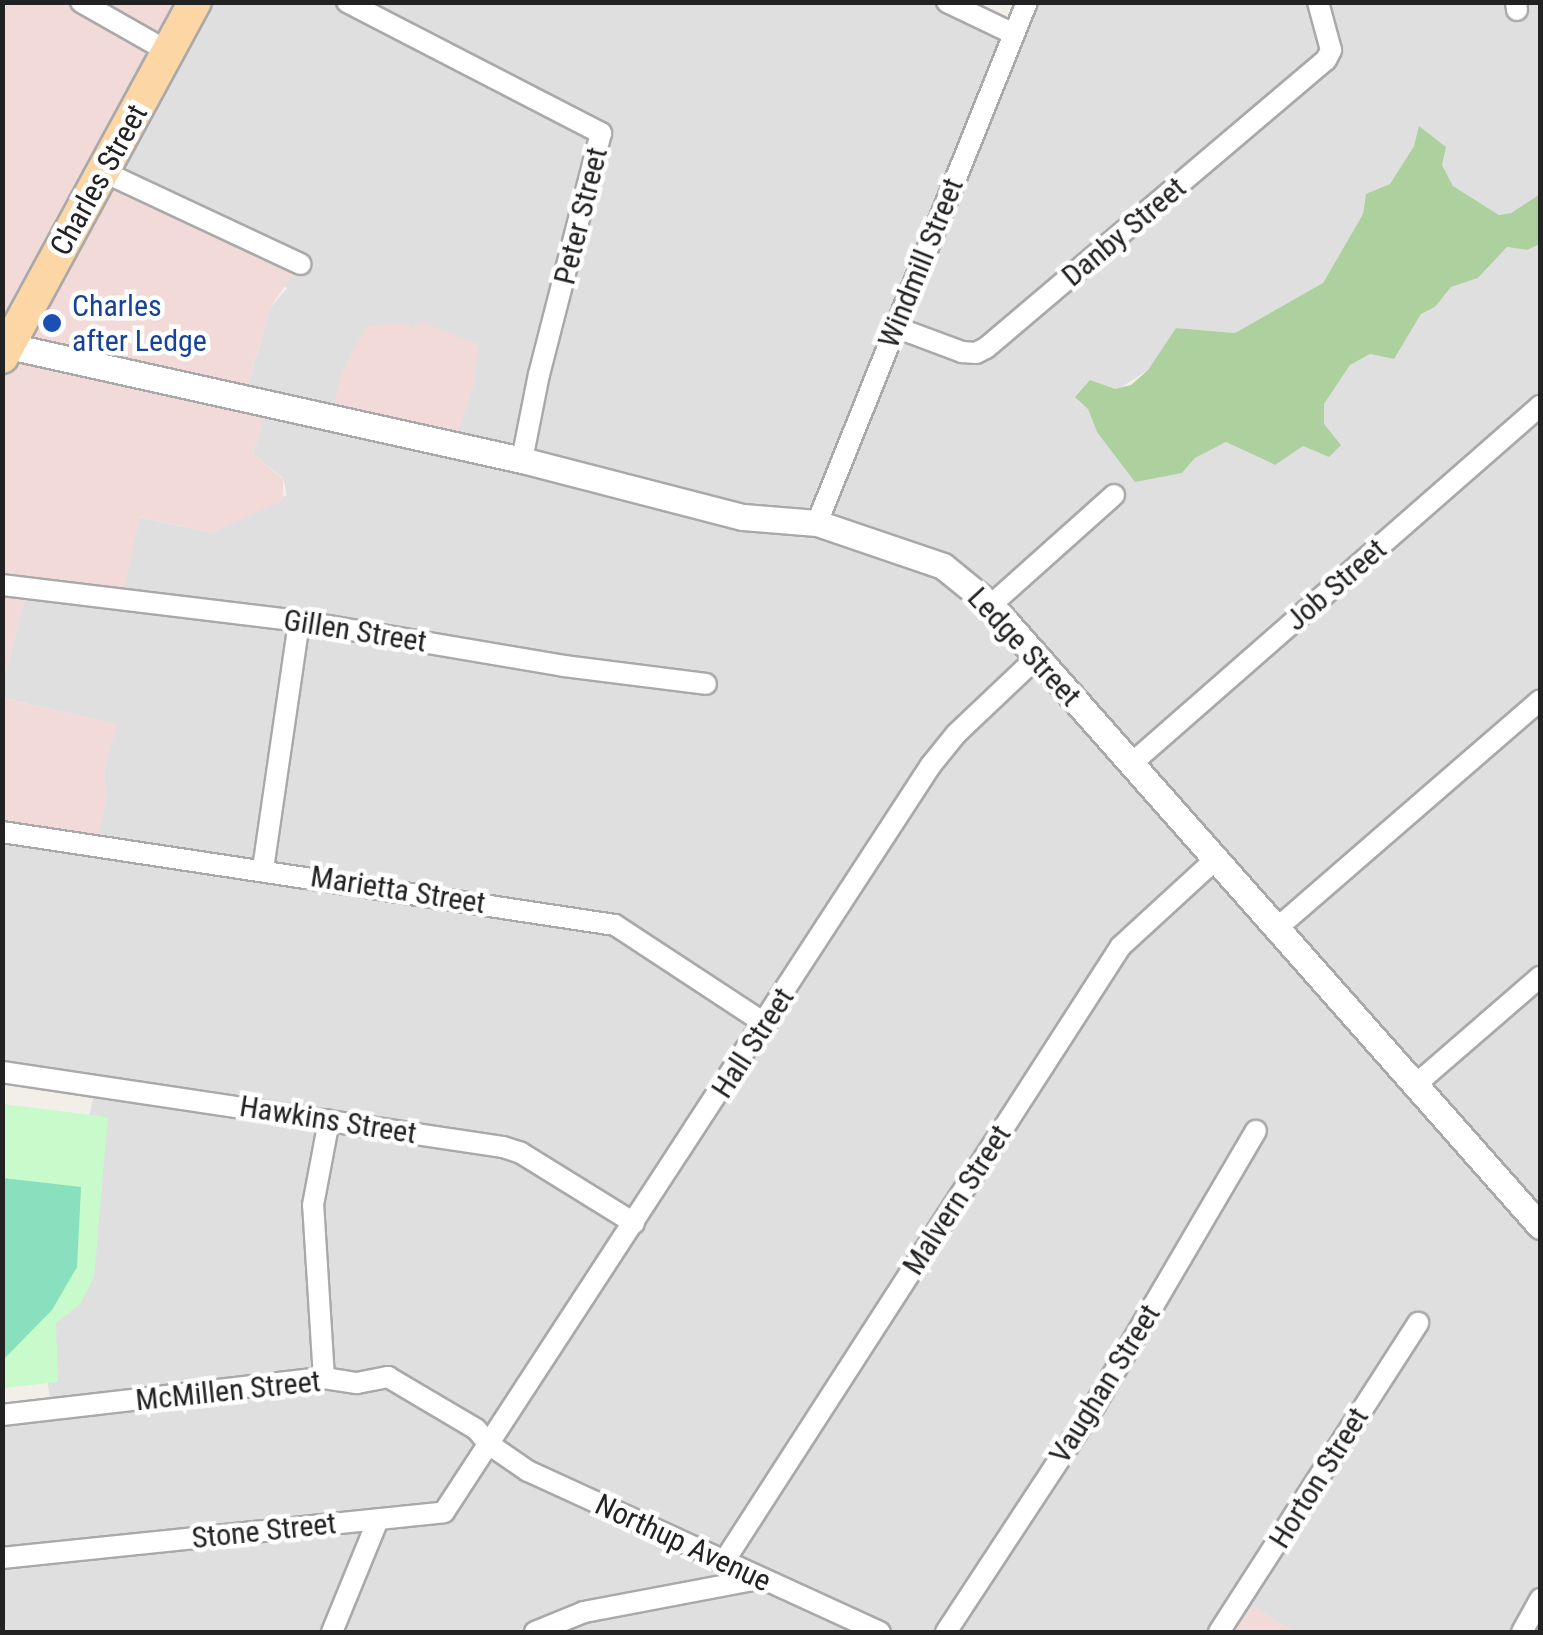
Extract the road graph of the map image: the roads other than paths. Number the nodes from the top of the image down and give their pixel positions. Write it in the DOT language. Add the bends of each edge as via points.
graph roads {
  1 [pos="80,2"];
  2 [pos="195,2"];
  3 [pos="347,2"];
  4 [pos="948,2"];
  5 [pos="1026,2"];
  6 [pos="1318,2"];
  7 [pos="1014,34"];
  8 [pos="169,52"];
  9 [pos="104,172"];
  10 [pos="300,264"];
  11 [pos="895,327"];
  12 [pos="6,352"];
  13 [pos="1540,406"];
  14 [pos="522,460"];
  15 [pos="1114,495"];
  16 [pos="817,523"];
  17 [pos="2,586"];
  18 [pos="990,605"];
  19 [pos="299,622"];
  20 [pos="1037,657"];
  21 [pos="706,684"];
  22 [pos="1540,700"];
  23 [pos="1131,764"];
  24 [pos="2,832"];
  25 [pos="1217,858"];
  26 [pos="263,870"];
  27 [pos="1276,929"];
  28 [pos="1540,977"];
  29 [pos="766,1024"];
  30 [pos="2,1072"];
  31 [pos="1414,1086"];
  32 [pos="330,1120"];
  33 [pos="1256,1131"];
  34 [pos="634,1224"];
  35 [pos="1540,1226"];
  36 [pos="1418,1323"];
  37 [pos="324,1378"];
  38 [pos="2,1416"];
  39 [pos="490,1445"];
  40 [pos="378,1520"];
  41 [pos="2,1558"];
  42 [pos="723,1563"];
  43 [pos="758,1579"];
  44 [pos="1540,1599"];
  45 [pos="332,1632"];
  46 [pos="535,1632"];
  47 [pos="880,1632"];
  48 [pos="946,1632"];
  49 [pos="1219,1632"];
  50 [pos="1522,1632"];
  1 -- 8 [label="street"];
  2 -- 8 [label="main road, Charles Street"];
  3 -- 14 [label="street, Peter Street" via="602,133"];
  4 -- 7 [label="street"];
  5 -- 7 [label="street, Windmill Street"];
  6 -- 11 [label="street, Danby Street" via="1331,50 1314,71 986,348 962,352"];
  7 -- 11 [label="street, Windmill Street"];
  8 -- 9 [label="main road, Charles Street"];
  9 -- 10 [label="street"];
  9 -- 12 [label="main road, Charles Street"];
  11 -- 16 [label="street, Windmill Street"];
  12 -- 14 [label="street, Ledge Street"];
  13 -- 23 [label="street, Job Street"];
  14 -- 16 [label="street, Ledge Street" via="744,517"];
  15 -- 18 [label="street"];
  16 -- 18 [label="street, Ledge Street" via="943,566"];
  17 -- 19 [label="street, Gillen Street"];
  18 -- 20 [label="street, Ledge Street"];
  19 -- 21 [label="street, Gillen Street"];
  19 -- 26 [label="street"];
  20 -- 23 [label="street, Ledge Street"];
  20 -- 29 [label="street, Hall Street" via="932,765"];
  22 -- 27 [label="street"];
  23 -- 25 [label="street, Ledge Street"];
  24 -- 26 [label="street, Marietta Street"];
  25 -- 27 [label="street, Ledge Street"];
  25 -- 42 [label="street, Malvern Street" via="1120,946"];
  26 -- 29 [label="street, Marietta Street" via="615,925"];
  27 -- 31 [label="street, Ledge Street"];
  28 -- 31 [label="street"];
  29 -- 34 [label="street, Hall Street"];
  30 -- 32 [label="street, Hawkins Street"];
  31 -- 35 [label="street, Ledge Street"];
  32 -- 34 [label="street, Hawkins Street" via="521,1153"];
  32 -- 37 [label="street" via="313,1205"];
  33 -- 48 [label="street, Vaughan Street" via="1095,1405"];
  34 -- 39 [label="street, Hall Street"];
  36 -- 49 [label="street, Horton Street"];
  37 -- 38 [label="street, McMillen Street"];
  37 -- 39 [label="street, McMillen Street" via="357,1384 388,1376 476,1429"];
  39 -- 40 [label="street, Stone Street" via="444,1512"];
  39 -- 42 [label="street, Northup Avenue" via="528,1472"];
  40 -- 41 [label="street, Stone Street"];
  40 -- 45 [label="street"];
  42 -- 43 [label="street, Northup Avenue"];
  43 -- 46 [label="street" via="584,1612"];
  43 -- 47 [label="street, Northup Avenue"];
  44 -- 50 [label="street"];
}
